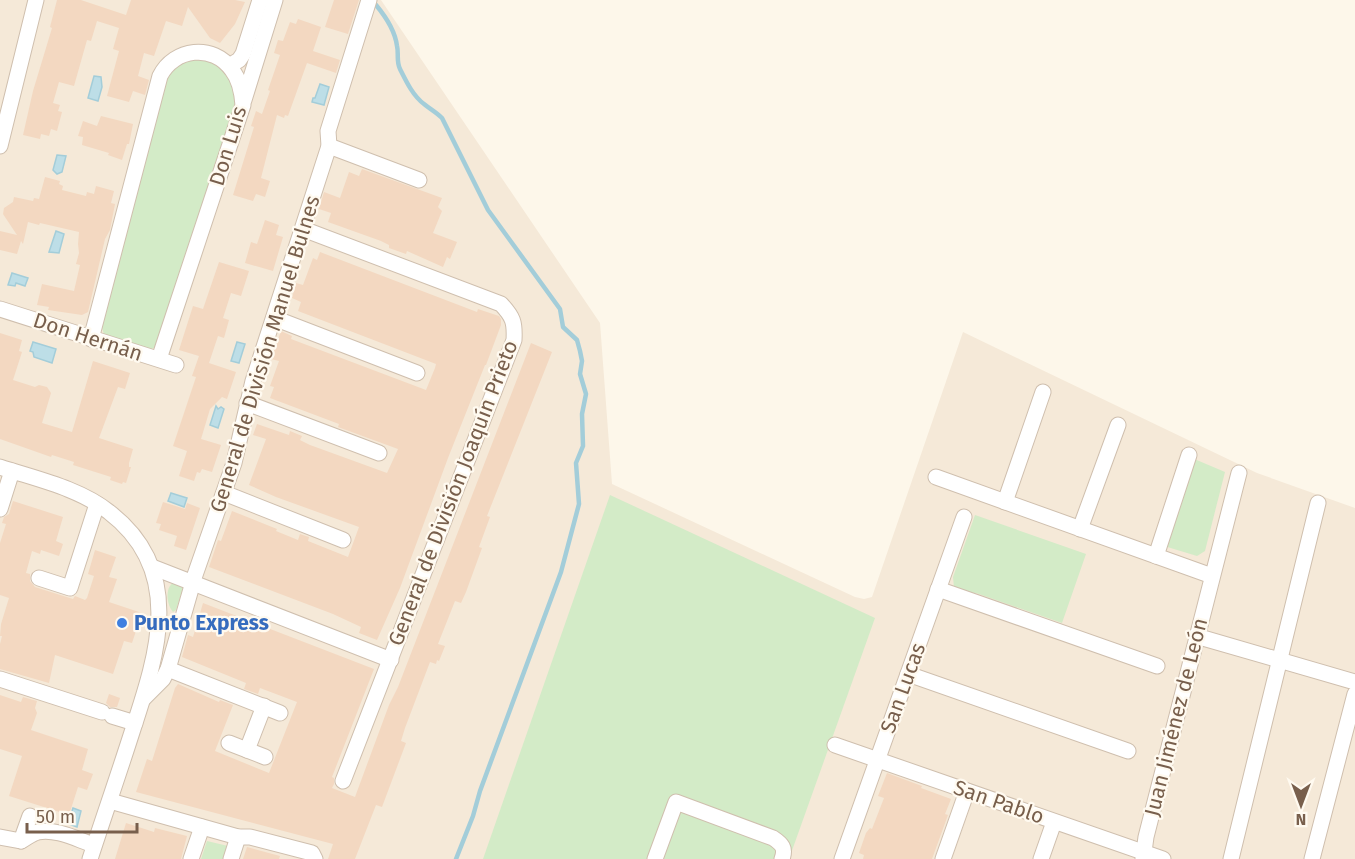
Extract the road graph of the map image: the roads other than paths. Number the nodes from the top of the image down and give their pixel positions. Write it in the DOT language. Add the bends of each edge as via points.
graph roads {
  1 [pos="36,0"];
  2 [pos="260,0"];
  3 [pos="275,0"];
  4 [pos="369,0"];
  5 [pos="247,44"];
  6 [pos="257,61"];
  7 [pos="229,66"];
  8 [pos="243,105"];
  9 [pos="0,146"];
  10 [pos="329,146"];
  11 [pos="419,180"];
  12 [pos="303,229"];
  13 [pos="0,309"];
  14 [pos="274,318"];
  15 [pos="92,339"];
  16 [pos="159,359"];
  17 [pos="176,365"];
  18 [pos="417,373"];
  19 [pos="1043,392"];
  20 [pos="247,403"];
  21 [pos="1118,425"];
  22 [pos="379,453"];
  23 [pos="1189,455"];
  24 [pos="6,469"];
  25 [pos="1239,473"];
  26 [pos="936,477"];
  27 [pos="224,493"];
  28 [pos="1005,502"];
  29 [pos="1318,503"];
  30 [pos="97,504"];
  31 [pos="0,509"];
  32 [pos="964,517"];
  33 [pos="1080,529"];
  34 [pos="343,540"];
  35 [pos="1156,556"];
  36 [pos="152,567"];
  37 [pos="1212,576"];
  38 [pos="39,578"];
  39 [pos="192,583"];
  40 [pos="938,590"];
  41 [pos="1197,636"];
  42 [pos="391,660"];
  43 [pos="1280,661"];
  44 [pos="1156,666"];
  45 [pos="168,669"];
  46 [pos="908,674"];
  47 [pos="0,679"];
  48 [pos="1355,682"];
  49 [pos="1355,694"];
  50 [pos="143,699"];
  51 [pos="264,706"];
  52 [pos="280,713"];
  53 [pos="135,723"];
  54 [pos="229,743"];
  55 [pos="835,745"];
  56 [pos="247,750"];
  57 [pos="1128,751"];
  58 [pos="265,757"];
  59 [pos="878,760"];
  60 [pos="343,781"];
  61 [pos="967,791"];
  62 [pos="110,801"];
  63 [pos="30,816"];
  64 [pos="1054,822"];
  65 [pos="202,827"];
  66 [pos="0,837"];
  67 [pos="238,837"];
  68 [pos="21,841"];
  69 [pos="92,852"];
  70 [pos="1144,856"];
  71 [pos="192,859"];
  72 [pos="231,859"];
  73 [pos="315,859"];
  74 [pos="655,859"];
  75 [pos="782,859"];
  76 [pos="842,859"];
  77 [pos="943,859"];
  78 [pos="1041,859"];
  79 [pos="1163,859"];
  80 [pos="1231,859"];
  81 [pos="1312,859"];
  1 -- 9 [label="street"];
  2 -- 5 [label="street"];
  3 -- 6 [label="street"];
  4 -- 10 [label="street, General de División Manuel Bulnes" via="328,131"];
  5 -- 6 [label="street"];
  5 -- 7 [label="street" via="239,60"];
  6 -- 8 [label="street"];
  7 -- 8 [label="street, Don Luis" via="238,80"];
  7 -- 15 [label="street" via="197,51 178,56 163,68"];
  8 -- 16 [label="street, Don Luis"];
  10 -- 11 [label="street"];
  10 -- 12 [label="street, General de División Manuel Bulnes"];
  12 -- 14 [label="street, General de División Manuel Bulnes"];
  12 -- 42 [label="street, General de División Joaquín Prieto" via="501,304 514,327 514,340"];
  13 -- 15 [label="street, Don Hernán"];
  14 -- 18 [label="street"];
  14 -- 20 [label="street, General de División Manuel Bulnes"];
  15 -- 16 [label="street, Don Hernán"];
  16 -- 17 [label="street, Don Hernán"];
  19 -- 28 [label="street"];
  20 -- 22 [label="street"];
  20 -- 27 [label="street, General de División Manuel Bulnes"];
  21 -- 33 [label="street"];
  23 -- 35 [label="street"];
  24 -- 30 [label="street"];
  24 -- 31 [label="street"];
  25 -- 37 [label="street, Juan Jiménez de León"];
  26 -- 28 [label="street"];
  27 -- 34 [label="street"];
  27 -- 39 [label="street, General de División Manuel Bulnes"];
  28 -- 33 [label="street"];
  29 -- 43 [label="street"];
  30 -- 36 [label="street" via="133,535"];
  30 -- 38 [label="street" via="70,588"];
  32 -- 40 [label="street, San Lucas"];
  33 -- 35 [label="street"];
  35 -- 37 [label="street"];
  36 -- 39 [label="street"];
  36 -- 50 [label="street" via="160,601 159,626 156,654"];
  37 -- 41 [label="street, Juan Jiménez de León"];
  39 -- 42 [label="street"];
  39 -- 45 [label="street, General de División Manuel Bulnes"];
  40 -- 44 [label="street"];
  40 -- 46 [label="street, San Lucas"];
  41 -- 43 [label="street"];
  41 -- 70 [label="street, Juan Jiménez de León"];
  42 -- 60 [label="street, General de División Joaquín Prieto"];
  43 -- 48 [label="street"];
  43 -- 80 [label="street"];
  45 -- 50 [label="street, General de División Manuel Bulnes"];
  45 -- 51 [label="street"];
  46 -- 57 [label="street"];
  46 -- 59 [label="street, San Lucas"];
  47 -- 53 [label="street"];
  49 -- 81 [label="street"];
  50 -- 53 [label="street"];
  51 -- 52 [label="street"];
  51 -- 56 [label="street"];
  53 -- 62 [label="street"];
  54 -- 56 [label="street"];
  55 -- 59 [label="street, San Pablo"];
  56 -- 58 [label="street"];
  59 -- 61 [label="street, San Pablo"];
  59 -- 76 [label="street, San Lucas"];
  61 -- 64 [label="street, San Pablo"];
  61 -- 77 [label="street"];
  62 -- 65 [label="street"];
  62 -- 69 [label="street"];
  63 -- 68 [label="street"];
  64 -- 70 [label="street, San Pablo"];
  64 -- 78 [label="street"];
  65 -- 67 [label="street"];
  65 -- 71 [label="street"];
  66 -- 68 [label="street"];
  67 -- 72 [label="street"];
  67 -- 73 [label="street" via="312,853"];
  68 -- 69 [label="street" via="47,831"];
  70 -- 79 [label="street, San Pablo"];
  74 -- 75 [label="street" via="676,802 773,838 783,846"];
}
